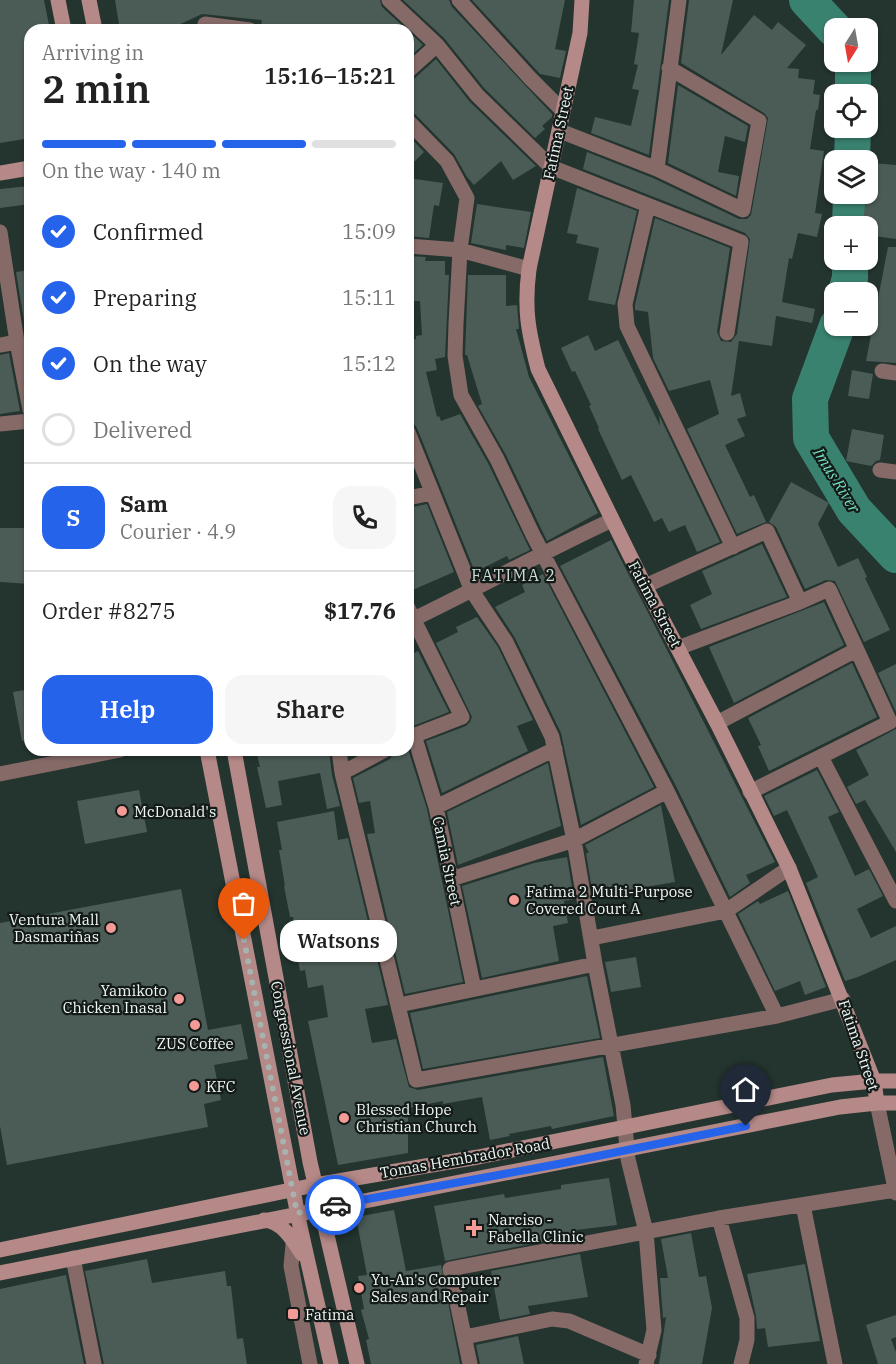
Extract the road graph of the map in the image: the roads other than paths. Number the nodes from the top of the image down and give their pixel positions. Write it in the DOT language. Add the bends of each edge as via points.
graph roads {
  1 [pos="58,0"];
  2 [pos="89,0"];
  3 [pos="389,0"];
  4 [pos="459,0"];
  5 [pos="582,0"];
  6 [pos="680,0"];
  7 [pos="63,24"];
  8 [pos="94,24"];
  9 [pos="437,45"];
  10 [pos="414,66"];
  11 [pos="669,68"];
  12 [pos="563,111"];
  13 [pos="414,128"];
  14 [pos="560,131"];
  15 [pos="551,167"];
  16 [pos="24,169"];
  17 [pos="657,169"];
  18 [pos="0,173"];
  19 [pos="648,206"];
  20 [pos="0,232"];
  21 [pos="414,246"];
  22 [pos="460,250"];
  23 [pos="3,264"];
  24 [pos="529,269"];
  25 [pos="727,333"];
  26 [pos="17,342"];
  27 [pos="0,345"];
  28 [pos="24,379"];
  29 [pos="24,422"];
  30 [pos="0,424"];
  31 [pos="414,447"];
  32 [pos="880,470"];
  33 [pos="896,472"];
  34 [pos="432,493"];
  35 [pos="414,497"];
  36 [pos="612,520"];
  37 [pos="733,547"];
  38 [pos="542,552"];
  39 [pos="645,586"];
  40 [pos="472,591"];
  41 [pos="800,602"];
  42 [pos="414,612"];
  43 [pos="414,619"];
  44 [pos="678,648"];
  45 [pos="856,650"];
  46 [pos="717,723"];
  47 [pos="414,735"];
  48 [pos="414,745"];
  49 [pos="555,749"];
  50 [pos="90,756"];
  51 [pos="208,756"];
  52 [pos="235,756"];
  53 [pos="340,756"];
  54 [pos="374,756"];
  55 [pos="821,757"];
  56 [pos="342,773"];
  57 [pos="0,774"];
  58 [pos="667,791"];
  59 [pos="750,792"];
  60 [pos="436,807"];
  61 [pos="574,840"];
  62 [pos="789,868"];
  63 [pos="451,879"];
  64 [pos="896,902"];
  65 [pos="726,911"];
  66 [pos="592,938"];
  67 [pos="596,964"];
  68 [pos="474,988"];
  69 [pos="843,999"];
  70 [pos="399,1005"];
  71 [pos="777,1016"];
  72 [pos="611,1045"];
  73 [pos="874,1081"];
  74 [pos="896,1081"];
  75 [pos="877,1102"];
  76 [pos="896,1103"];
  77 [pos="627,1127"];
  78 [pos="628,1149"];
  79 [pos="315,1185"];
  80 [pos="293,1190"];
  81 [pos="896,1191"];
  82 [pos="803,1205"];
  83 [pos="320,1208"];
  84 [pos="297,1213"];
  85 [pos="719,1218"];
  86 [pos="261,1220"];
  87 [pos="646,1232"];
  88 [pos="293,1240"];
  89 [pos="0,1250"];
  90 [pos="73,1258"];
  91 [pos="311,1269"];
  92 [pos="0,1273"];
  93 [pos="465,1337"];
  94 [pos="647,1359"];
  95 [pos="94,1364"];
  96 [pos="310,1364"];
  97 [pos="332,1364"];
  98 [pos="357,1364"];
  99 [pos="470,1364"];
  100 [pos="741,1364"];
  101 [pos="835,1364"];
  1 -- 7 [label="street"];
  2 -- 8 [label="street"];
  3 -- 9 [label="street"];
  4 -- 12 [label="street"];
  5 -- 12 [label="street, Fatima Street" via="580,33"];
  6 -- 11 [label="street"];
  9 -- 10 [label="street"];
  9 -- 15 [label="street" via="477,95"];
  11 -- 17 [label="street"];
  11 -- 17 [label="street" via="759,121 743,210"];
  12 -- 14 [label="street, Fatima Street"];
  13 -- 22 [label="street" via="447,160 468,198"];
  14 -- 15 [label="street, Fatima Street"];
  14 -- 17 [label="street"];
  15 -- 19 [label="street"];
  15 -- 24 [label="street, Fatima Street"];
  16 -- 18 [label="street"];
  19 -- 25 [label="street" via="741,242"];
  19 -- 37 [label="street" via="625,304 627,326"];
  20 -- 23 [label="street"];
  21 -- 22 [label="street"];
  22 -- 24 [label="street"];
  22 -- 38 [label="street" via="455,356 461,394 498,459"];
  23 -- 26 [label="street"];
  24 -- 36 [label="street, Fatima Street" via="528,332 538,369"];
  26 -- 27 [label="street"];
  26 -- 28 [label="street"];
  29 -- 30 [label="street"];
  31 -- 34 [label="street"];
  32 -- 33 [label="street"];
  34 -- 35 [label="street"];
  34 -- 40 [label="street"];
  36 -- 38 [label="street"];
  36 -- 39 [label="street, Fatima Street"];
  37 -- 39 [label="street"];
  37 -- 41 [label="street" via="767,531"];
  38 -- 40 [label="street"];
  38 -- 58 [label="street"];
  39 -- 44 [label="street, Fatima Street"];
  40 -- 42 [label="street"];
  40 -- 49 [label="street" via="506,642"];
  41 -- 44 [label="street"];
  41 -- 45 [label="street" via="829,589"];
  43 -- 47 [label="street" via="462,717"];
  44 -- 46 [label="street, Fatima Street"];
  45 -- 46 [label="street"];
  45 -- 55 [label="street" via="890,722"];
  46 -- 59 [label="street, Fatima Street"];
  48 -- 60 [label="street, Camia Street"];
  49 -- 60 [label="street"];
  49 -- 61 [label="street"];
  50 -- 57 [label="street"];
  51 -- 80 [label="street, Congressional Avenue"];
  52 -- 79 [label="street, Congressional Avenue"];
  53 -- 56 [label="street"];
  54 -- 56 [label="street"];
  55 -- 59 [label="street"];
  55 -- 64 [label="street"];
  56 -- 70 [label="street"];
  58 -- 61 [label="street"];
  58 -- 65 [label="street"];
  59 -- 62 [label="street, Fatima Street"];
  60 -- 63 [label="street, Camia Street"];
  61 -- 63 [label="street"];
  61 -- 66 [label="street"];
  62 -- 65 [label="street"];
  62 -- 69 [label="street, Fatima Street"];
  63 -- 68 [label="street, Camia Street"];
  65 -- 66 [label="street"];
  65 -- 71 [label="street"];
  66 -- 67 [label="street"];
  67 -- 68 [label="street"];
  67 -- 72 [label="street"];
  68 -- 70 [label="street"];
  69 -- 71 [label="street"];
  69 -- 73 [label="street, Fatima Street"];
  70 -- 72 [label="street" via="416,1080"];
  71 -- 72 [label="street"];
  72 -- 77 [label="street"];
  73 -- 74 [label="street, Tomas Hembrador Road"];
  73 -- 75 [label="street, Fatima Street"];
  73 -- 77 [label="street, Tomas Hembrador Road" via="832,1085"];
  75 -- 76 [label="street, Tomas Hembrador Road"];
  75 -- 78 [label="street, Tomas Hembrador Road"];
  75 -- 81 [label="street, Fatima Street"];
  77 -- 78 [label="street"];
  77 -- 79 [label="street, Tomas Hembrador Road"];
  78 -- 83 [label="street, Tomas Hembrador Road"];
  78 -- 87 [label="street"];
  79 -- 80 [label="street, Tomas Hembrador Road"];
  79 -- 83 [label="street, Congressional Avenue"];
  80 -- 84 [label="street, Congressional Avenue"];
  80 -- 89 [label="street, Tomas Hembrador Road"];
  81 -- 82 [label="street"];
  82 -- 85 [label="street"];
  82 -- 101 [label="street"];
  83 -- 84 [label="street, Tomas Hembrador Road"];
  83 -- 98 [label="street, Congressional Avenue"];
  84 -- 86 [label="street, Tomas Hembrador Road"];
  84 -- 88 [label="street, Congressional Avenue"];
  84 -- 91 [label="street, Congressional Avenue"];
  85 -- 87 [label="street"];
  85 -- 100 [label="street" via="747,1318"];
  86 -- 88 [label="street" via="272,1221"];
  86 -- 90 [label="street, Tomas Hembrador Road"];
  87 -- 93 [label="street" via="450,1269"];
  87 -- 94 [label="street" via="654,1330"];
  88 -- 91 [label="street"];
  88 -- 96 [label="street, Congressional Avenue" via="291,1266"];
  90 -- 92 [label="street, Tomas Hembrador Road"];
  90 -- 95 [label="street"];
  91 -- 97 [label="street, Congressional Avenue"];
  93 -- 94 [label="street" via="552,1319 569,1321"];
  93 -- 99 [label="street"];
}
